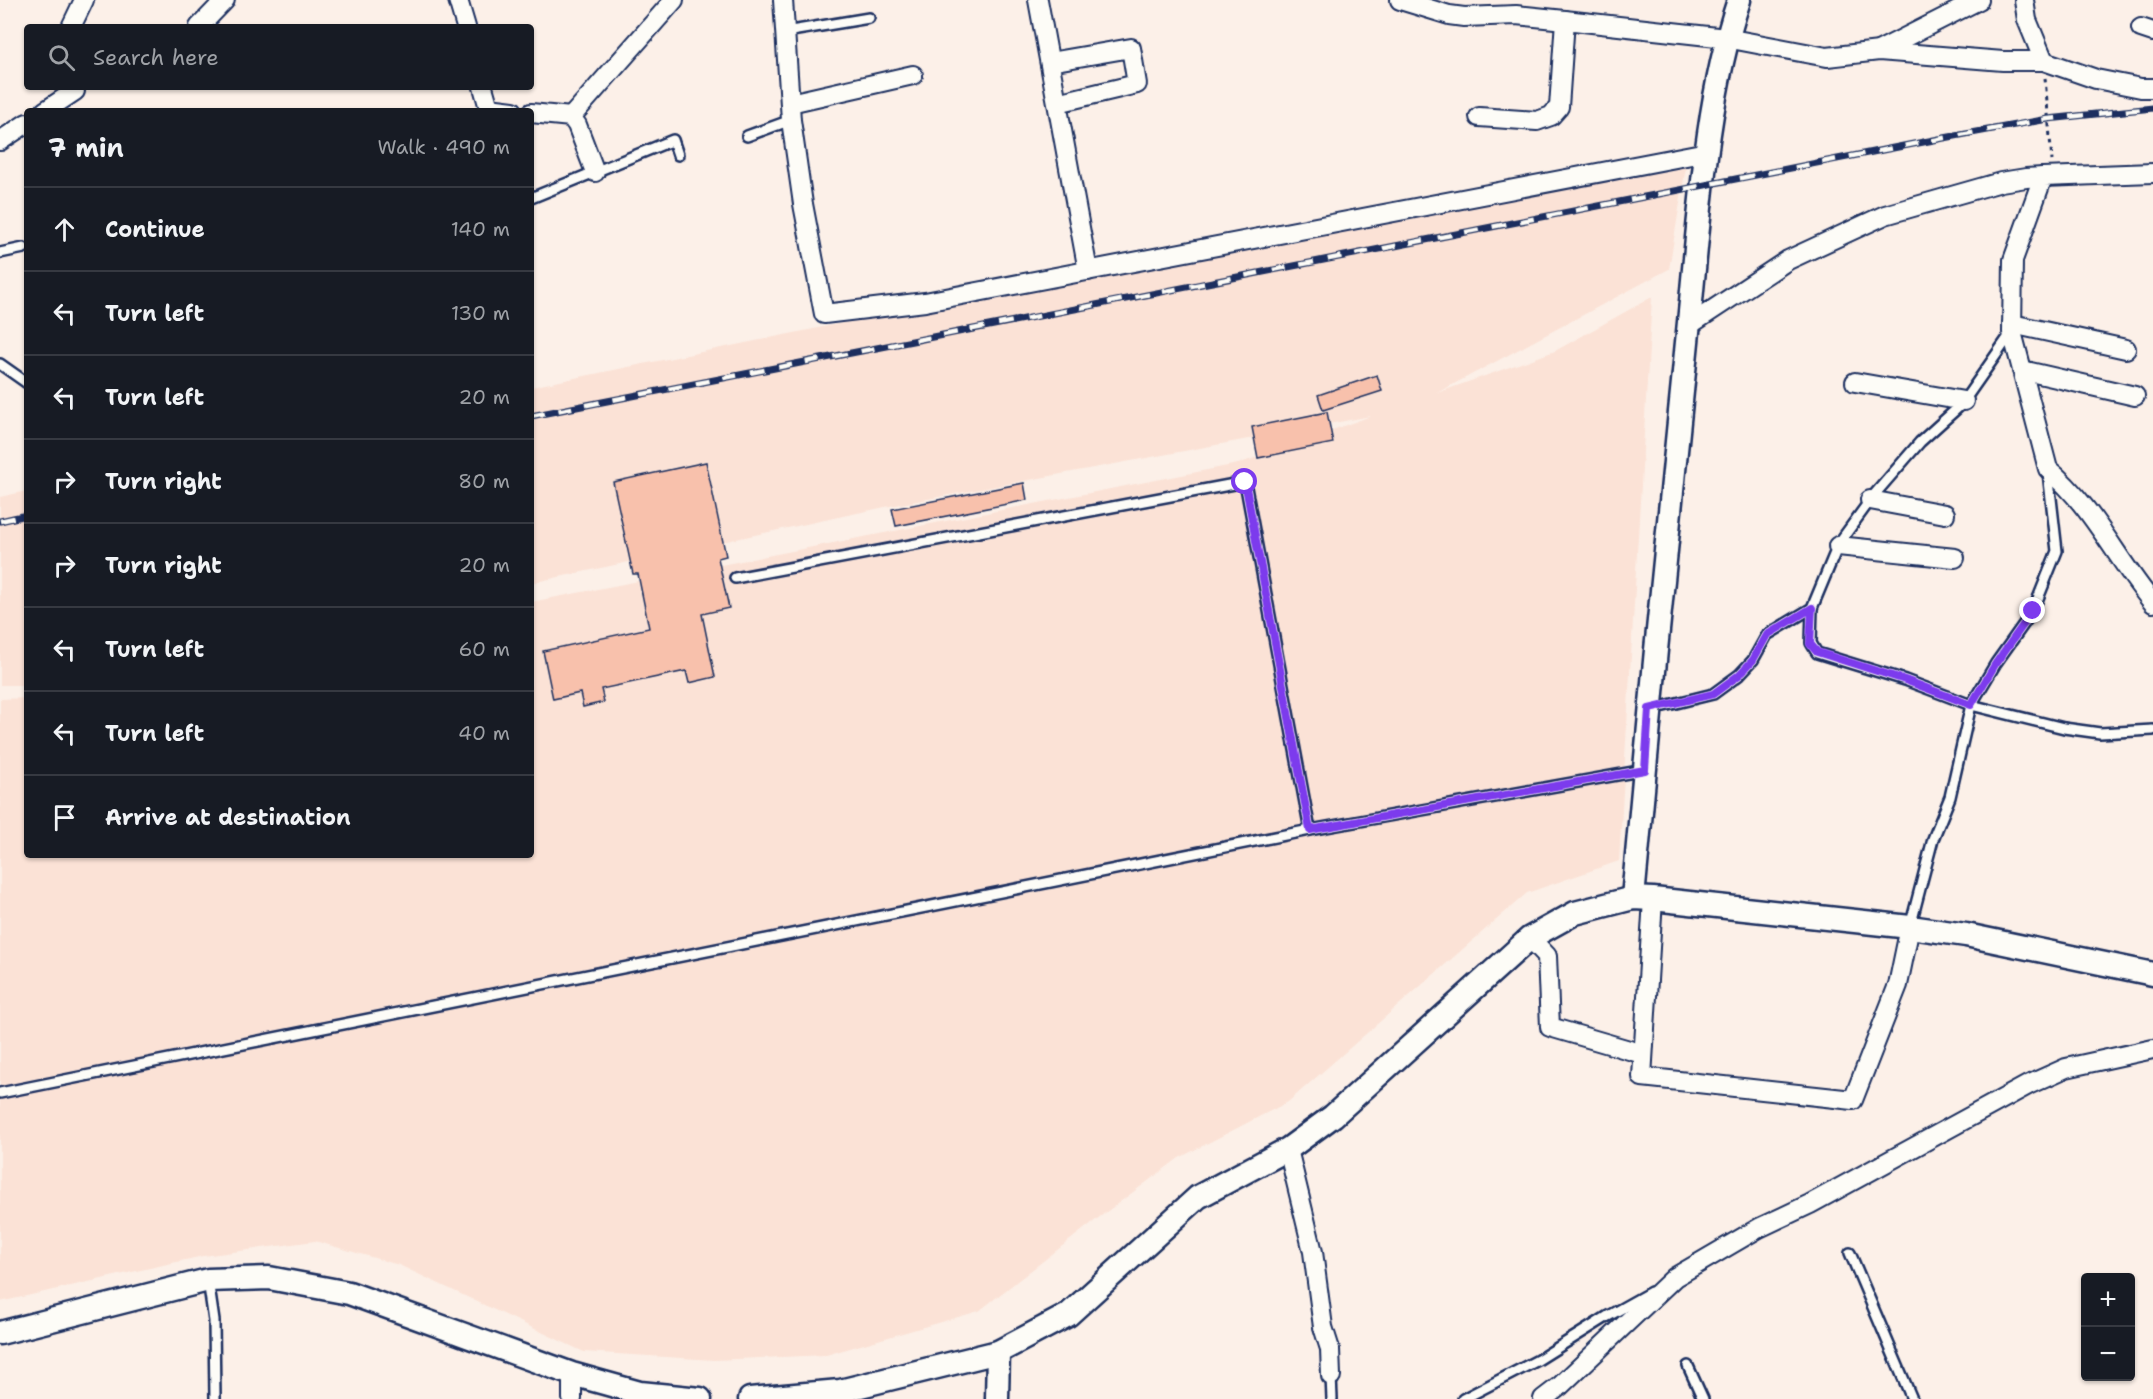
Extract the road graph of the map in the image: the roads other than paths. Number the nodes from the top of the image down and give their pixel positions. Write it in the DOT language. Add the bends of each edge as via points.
graph roads {
  1 [pos="84,0"];
  2 [pos="225,0"];
  3 [pos="458,0"];
  4 [pos="674,0"];
  5 [pos="783,0"];
  6 [pos="1038,0"];
  7 [pos="1400,0"];
  8 [pos="1739,0"];
  9 [pos="1979,0"];
  10 [pos="2024,0"];
  11 [pos="869,18"];
  12 [pos="1565,20"];
  13 [pos="72,24"];
  14 [pos="202,24"];
  15 [pos="465,24"];
  16 [pos="785,32"];
  17 [pos="1726,38"];
  18 [pos="1879,51"];
  19 [pos="2044,61"];
  20 [pos="1050,62"];
  21 [pos="913,75"];
  22 [pos="2153,88"];
  23 [pos="73,90"];
  24 [pos="484,90"];
  25 [pos="1057,103"];
  26 [pos="49,108"];
  27 [pos="489,108"];
  28 [pos="791,111"];
  29 [pos="534,113"];
  30 [pos="571,117"];
  31 [pos="1479,117"];
  32 [pos="24,125"];
  33 [pos="747,136"];
  34 [pos="0,141"];
  35 [pos="1707,152"];
  36 [pos="678,154"];
  37 [pos="595,172"];
  38 [pos="2153,173"];
  39 [pos="2048,177"];
  40 [pos="534,197"];
  41 [pos="24,248"];
  42 [pos="0,253"];
  43 [pos="1088,271"];
  44 [pos="1689,326"];
  45 [pos="2012,328"];
  46 [pos="2126,349"];
  47 [pos="0,364"];
  48 [pos="2022,370"];
  49 [pos="24,381"];
  50 [pos="1855,382"];
  51 [pos="2135,396"];
  52 [pos="1964,401"];
  53 [pos="2048,469"];
  54 [pos="1870,501"];
  55 [pos="1945,514"];
  56 [pos="1838,546"];
  57 [pos="1955,558"];
  58 [pos="735,578"];
  59 [pos="2151,598"];
  60 [pos="1812,608"];
  61 [pos="1971,705"];
  62 [pos="1649,709"];
  63 [pos="2153,730"];
  64 [pos="1645,770"];
  65 [pos="1310,830"];
  66 [pos="1643,899"];
  67 [pos="1910,927"];
  68 [pos="1530,938"];
  69 [pos="2153,974"];
  70 [pos="2153,1049"];
  71 [pos="1643,1053"];
  72 [pos="0,1093"];
  73 [pos="1288,1149"];
  74 [pos="1850,1253"];
  75 [pos="208,1280"];
  76 [pos="1665,1284"];
  77 [pos="0,1333"];
  78 [pos="998,1352"];
  79 [pos="1688,1366"];
  80 [pos="572,1374"];
  81 [pos="1331,1376"];
  82 [pos="840,1395"];
  83 [pos="215,1399"];
  84 [pos="572,1399"];
  85 [pos="700,1399"];
  86 [pos="750,1399"];
  87 [pos="997,1399"];
  88 [pos="1332,1399"];
  89 [pos="1462,1399"];
  90 [pos="1543,1399"];
  91 [pos="1703,1399"];
  92 [pos="1912,1399"];
  1 -- 13 [label="street"];
  2 -- 14 [label="street"];
  3 -- 15 [label="street"];
  4 -- 30 [label="street"];
  5 -- 16 [label="street"];
  6 -- 20 [label="street"];
  7 -- 12 [label="street" via="1464,17 1516,15"];
  8 -- 17 [label="street"];
  9 -- 18 [label="street"];
  10 -- 19 [label="street" via="2026,20"];
  11 -- 16 [label="lane"];
  12 -- 17 [label="street"];
  12 -- 31 [label="street" via="1559,107 1551,116 1537,120"];
  16 -- 28 [label="street"];
  17 -- 18 [label="street" via="1827,57"];
  17 -- 35 [label="street"];
  18 -- 19 [label="street"];
  19 -- 22 [label="street" via="2096,79"];
  20 -- 25 [label="street"];
  20 -- 25 [label="street" via="1131,48 1137,84"];
  21 -- 28 [label="street"];
  23 -- 26 [label="street"];
  24 -- 27 [label="street"];
  25 -- 43 [label="street"];
  28 -- 33 [label="lane"];
  28 -- 43 [label="street" via="802,204 824,314 925,302"];
  29 -- 30 [label="street"];
  30 -- 37 [label="street"];
  32 -- 34 [label="street"];
  35 -- 43 [label="street"];
  35 -- 44 [label="street"];
  36 -- 37 [label="lane" via="673,140"];
  37 -- 40 [label="lane"];
  38 -- 39 [label="street"];
  39 -- 44 [label="street" via="2001,182 1885,215 1788,260"];
  39 -- 45 [label="street" via="2013,260"];
  41 -- 42 [label="lane"];
  44 -- 62 [label="street"];
  45 -- 46 [label="street"];
  45 -- 48 [label="street"];
  45 -- 52 [label="lane"];
  47 -- 49 [label="lane"];
  48 -- 51 [label="street"];
  48 -- 53 [label="street"];
  50 -- 52 [label="street"];
  52 -- 54 [label="lane" via="1920,442"];
  53 -- 59 [label="street" via="2103,532"];
  53 -- 61 [label="lane" via="2056,551 2033,611"];
  54 -- 55 [label="street"];
  54 -- 56 [label="lane"];
  56 -- 57 [label="street"];
  56 -- 60 [label="lane"];
  58 -- 65 [label="lane" via="1245,482"];
  60 -- 61 [label="lane" via="1810,644 1817,652"];
  60 -- 62 [label="lane" via="1767,635 1753,660 1713,694"];
  61 -- 63 [label="lane" via="2100,733"];
  61 -- 67 [label="lane" via="1950,797 1933,839"];
  62 -- 64 [label="street"];
  64 -- 65 [label="lane"];
  64 -- 66 [label="street"];
  65 -- 72 [label="lane"];
  66 -- 67 [label="street"];
  66 -- 68 [label="street" via="1575,913"];
  66 -- 71 [label="street"];
  67 -- 69 [label="street"];
  67 -- 71 [label="street" via="1898,985 1853,1100 1642,1077"];
  68 -- 71 [label="street" via="1547,956 1550,1027"];
  68 -- 73 [label="street" via="1333,1116"];
  70 -- 76 [label="street" via="2066,1068 2028,1084 1759,1228"];
  73 -- 78 [label="street" via="1198,1197 1068,1315"];
  73 -- 81 [label="street" via="1313,1252"];
  74 -- 92 [label="lane"];
  75 -- 77 [label="street"];
  75 -- 80 [label="street" via="268,1278 349,1293"];
  75 -- 83 [label="lane" via="214,1321"];
  76 -- 89 [label="lane" via="1538,1360"];
  76 -- 90 [label="street"];
  78 -- 82 [label="street"];
  78 -- 87 [label="street"];
  79 -- 91 [label="lane"];
  80 -- 84 [label="street"];
  80 -- 85 [label="street" via="640,1394"];
  81 -- 88 [label="lane"];
  82 -- 86 [label="street"];
}
